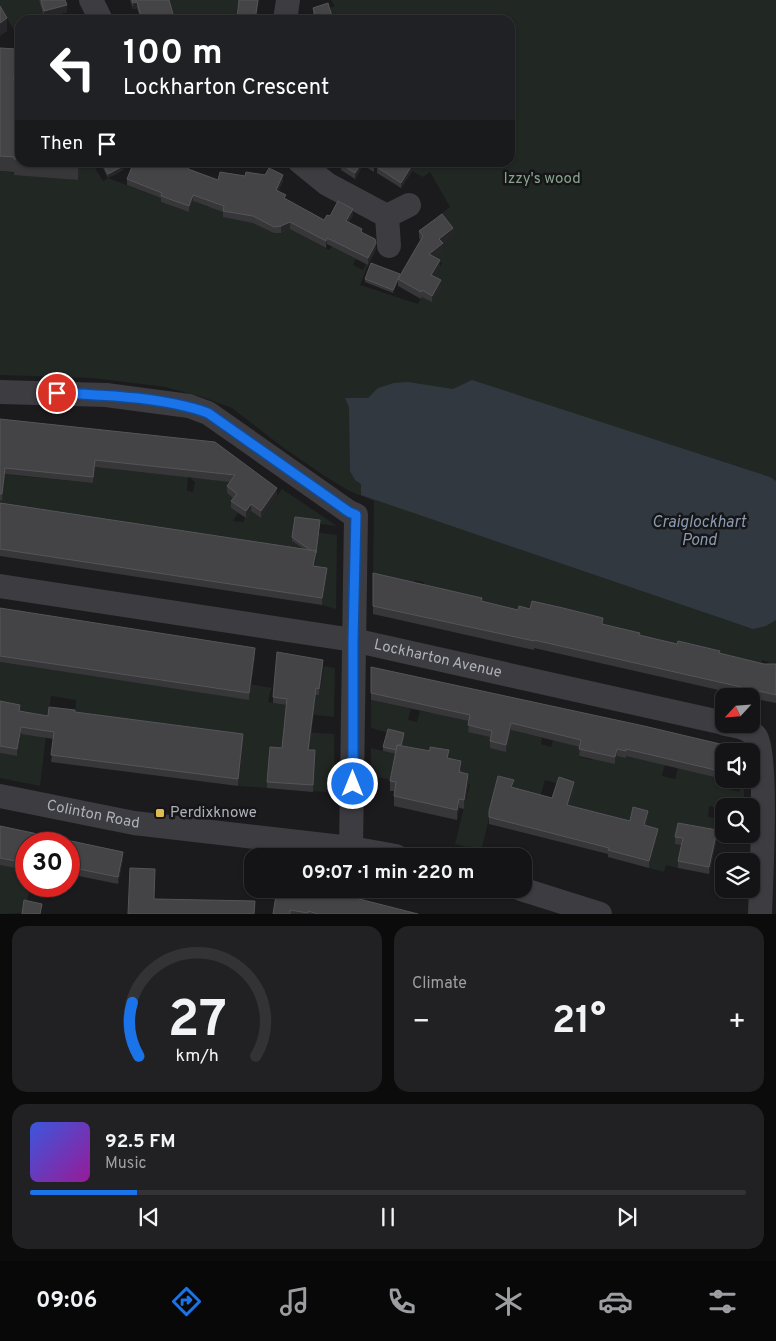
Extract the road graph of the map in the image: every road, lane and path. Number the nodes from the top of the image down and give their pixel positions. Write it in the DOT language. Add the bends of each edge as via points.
graph roads {
  1 [pos="288,0"];
  2 [pos="286,15"];
  3 [pos="306,167"];
  4 [pos="408,205"];
  5 [pos="387,216"];
  6 [pos="389,246"];
  7 [pos="0,392"];
  8 [pos="0,586"];
  9 [pos="353,640"];
  10 [pos="715,722"];
  11 [pos="751,733"];
  12 [pos="0,796"];
  13 [pos="351,848"];
  14 [pos="532,899"];
  15 [pos="600,914"];
  16 [pos="760,914"];
  1 -- 2 [label="street"];
  3 -- 5 [label="street" via="327,184"];
  4 -- 5 [label="street"];
  5 -- 6 [label="street"];
  7 -- 9 [label="street" via="106,395 189,406 208,413 356,515"];
  8 -- 9 [label="street, Lockharton Avenue"];
  9 -- 10 [label="street, Lockharton Avenue"];
  9 -- 13 [label="street"];
  11 -- 16 [label="street, Lockharton Avenue" via="759,743 762,781"];
  12 -- 13 [label="street, Colinton Road" via="134,823"];
  14 -- 15 [label="street"];
}
